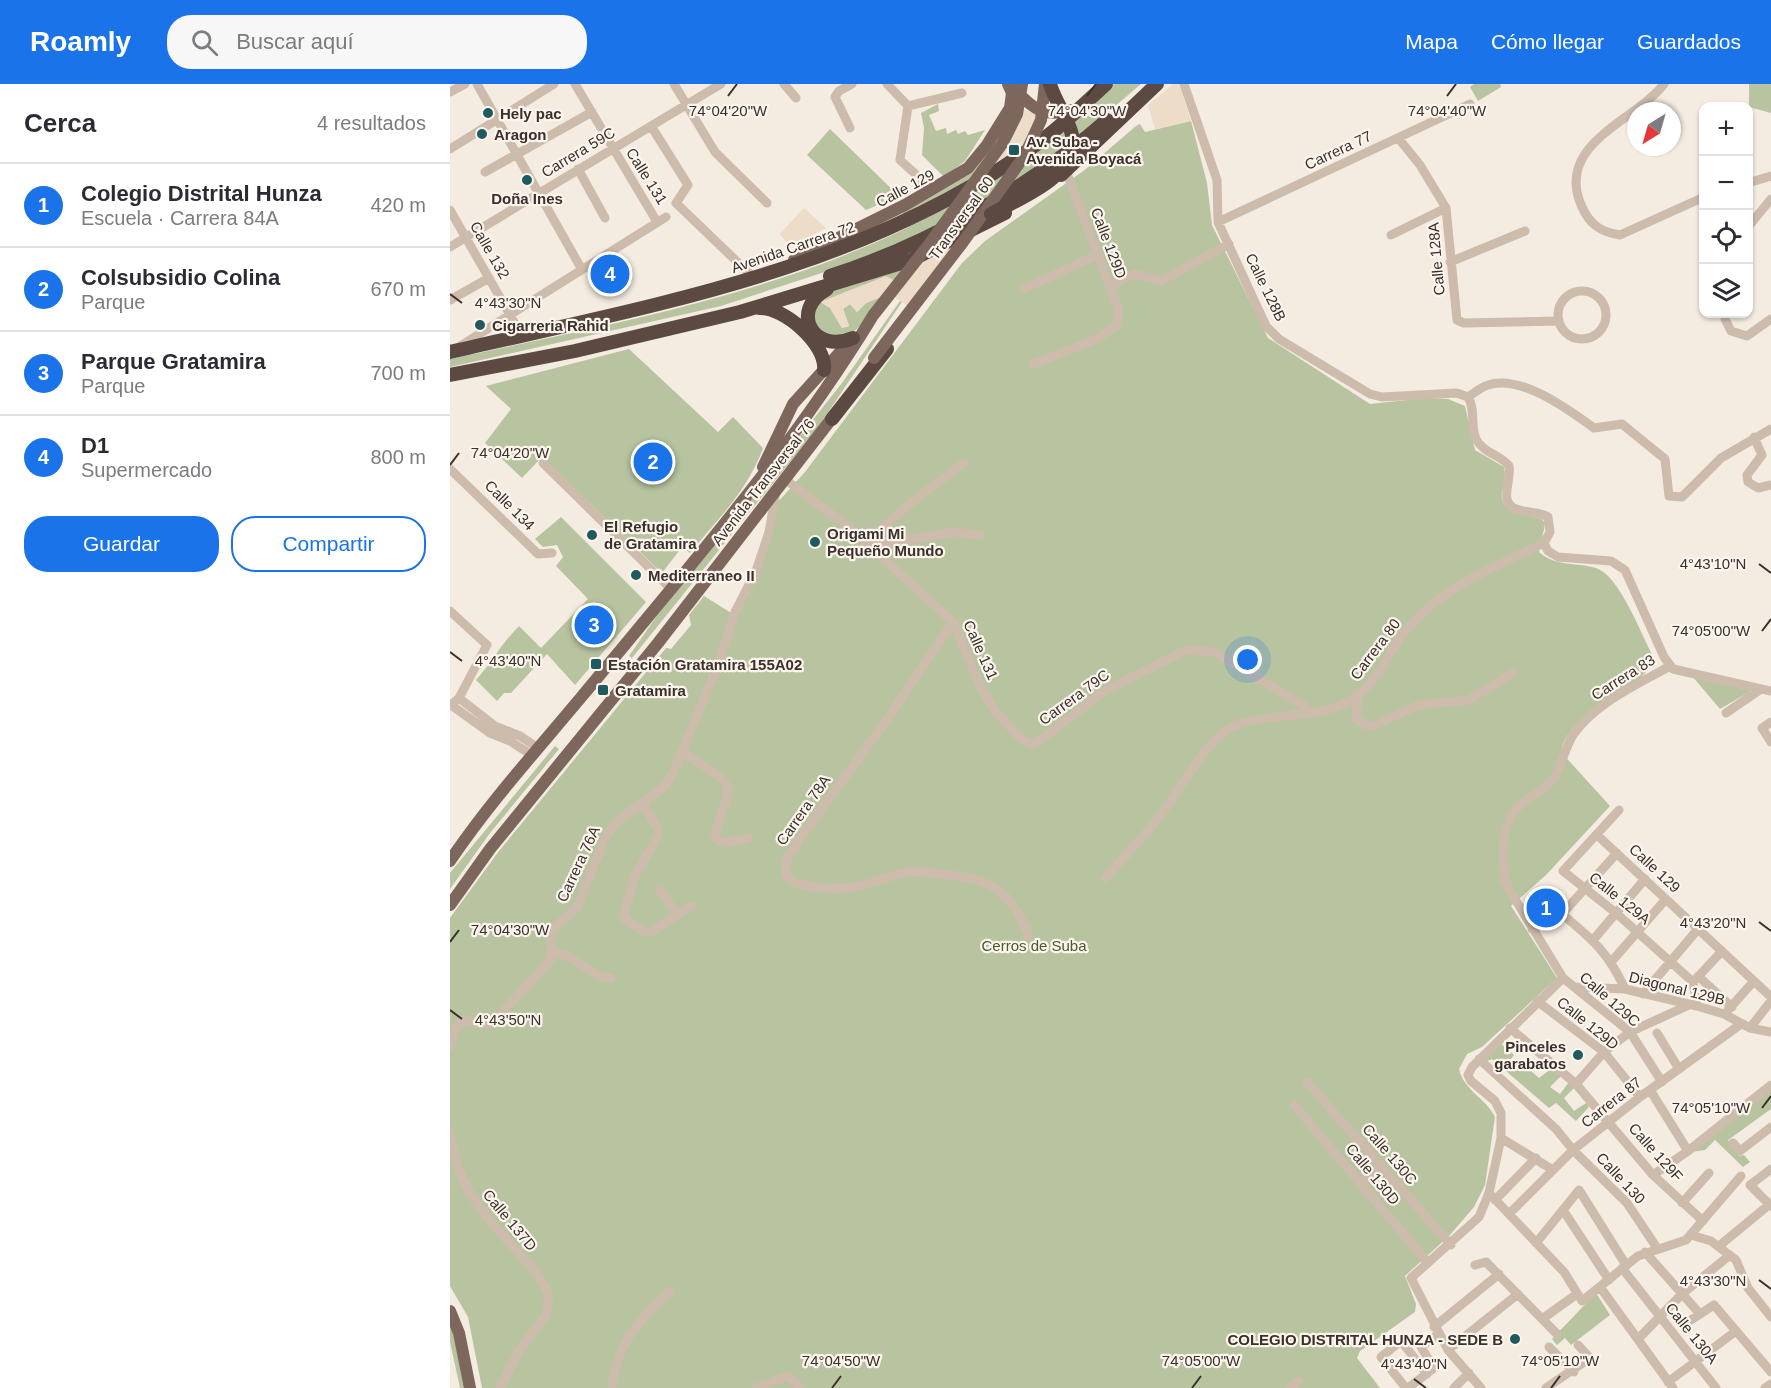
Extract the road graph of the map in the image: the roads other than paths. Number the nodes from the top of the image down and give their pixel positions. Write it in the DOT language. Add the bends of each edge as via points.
graph roads {
  1 [pos="465,84"];
  2 [pos="477,84"];
  3 [pos="554,84"];
  4 [pos="575,84"];
  5 [pos="674,84"];
  6 [pos="721,84"];
  7 [pos="784,84"];
  8 [pos="852,84"];
  9 [pos="887,84"];
  10 [pos="1010,84"];
  11 [pos="1022,84"];
  12 [pos="1045,84"];
  13 [pos="1050,84"];
  14 [pos="1107,84"];
  15 [pos="1145,84"];
  16 [pos="1157,84"];
  17 [pos="1184,84"];
  18 [pos="1664,84"];
  19 [pos="450,92"];
  20 [pos="962,93"];
  21 [pos="796,98"];
  22 [pos="1470,104"];
  23 [pos="686,105"];
  24 [pos="1083,105"];
  25 [pos="908,106"];
  26 [pos="1032,108"];
  27 [pos="591,112"];
  28 [pos="497,119"];
  29 [pos="1004,119"];
  30 [pos="651,126"];
  31 [pos="850,128"];
  32 [pos="1399,139"];
  33 [pos="450,149"];
  34 [pos="613,149"];
  35 [pos="517,154"];
  36 [pos="990,161"];
  37 [pos="578,169"];
  38 [pos="1066,171"];
  39 [pos="485,172"];
  40 [pos="1771,176"];
  41 [pos="1753,182"];
  42 [pos="933,190"];
  43 [pos="539,193"];
  44 [pos="1699,199"];
  45 [pos="1771,199"];
  46 [pos="767,203"];
  47 [pos="1446,208"];
  48 [pos="450,210"];
  49 [pos="605,218"];
  50 [pos="989,219"];
  51 [pos="1218,222"];
  52 [pos="1753,222"];
  53 [pos="1525,231"];
  54 [pos="1392,235"];
  55 [pos="466,237"];
  56 [pos="1229,244"];
  57 [pos="450,247"];
  58 [pos="1097,255"];
  59 [pos="1450,262"];
  60 [pos="581,267"];
  61 [pos="760,277"];
  62 [pos="489,278"];
  63 [pos="844,281"];
  64 [pos="1109,286"];
  65 [pos="1024,289"];
  66 [pos="450,300"];
  67 [pos="748,310"];
  68 [pos="509,313"];
  69 [pos="874,313"];
  70 [pos="1725,318"];
  71 [pos="1771,319"];
  72 [pos="1559,321"];
  73 [pos="522,336"];
  74 [pos="853,338"];
  75 [pos="450,352"];
  76 [pos="874,358"];
  77 [pos="512,362"];
  78 [pos="1033,364"];
  79 [pos="824,370"];
  80 [pos="450,375"];
  81 [pos="1468,397"];
  82 [pos="832,419"];
  83 [pos="1771,429"];
  84 [pos="1754,437"];
  85 [pos="543,463"];
  86 [pos="964,463"];
  87 [pos="450,469"];
  88 [pos="786,480"];
  89 [pos="756,482"];
  90 [pos="1771,485"];
  91 [pos="776,492"];
  92 [pos="980,535"];
  93 [pos="1544,543"];
  94 [pos="869,544"];
  95 [pos="552,553"];
  96 [pos="670,588"];
  97 [pos="450,611"];
  98 [pos="953,622"];
  99 [pos="1670,666"];
  100 [pos="1513,673"];
  101 [pos="1761,689"];
  102 [pos="1771,691"];
  103 [pos="1358,695"];
  104 [pos="459,698"];
  105 [pos="451,706"];
  106 [pos="1309,713"];
  107 [pos="1726,713"];
  108 [pos="479,721"];
  109 [pos="1771,722"];
  110 [pos="1771,742"];
  111 [pos="1032,744"];
  112 [pos="536,752"];
  113 [pos="683,752"];
  114 [pos="642,803"];
  115 [pos="1618,810"];
  116 [pos="1597,835"];
  117 [pos="748,838"];
  118 [pos="1617,853"];
  119 [pos="450,861"];
  120 [pos="1105,878"];
  121 [pos="1645,879"];
  122 [pos="1504,881"];
  123 [pos="1585,888"];
  124 [pos="659,889"];
  125 [pos="1666,899"];
  126 [pos="450,905"];
  127 [pos="691,906"];
  128 [pos="1616,913"];
  129 [pos="677,914"];
  130 [pos="1562,914"];
  131 [pos="1533,929"];
  132 [pos="1698,929"];
  133 [pos="1637,931"];
  134 [pos="1029,937"];
  135 [pos="1593,939"];
  136 [pos="1722,951"];
  137 [pos="550,953"];
  138 [pos="1612,961"];
  139 [pos="1670,961"];
  140 [pos="611,978"];
  141 [pos="1563,978"];
  142 [pos="1696,979"];
  143 [pos="1754,981"];
  144 [pos="1572,987"];
  145 [pos="1625,989"];
  146 [pos="1717,993"];
  147 [pos="1644,994"];
  148 [pos="1771,999"];
  149 [pos="1537,1001"];
  150 [pos="1697,1006"];
  151 [pos="1732,1007"];
  152 [pos="1724,1014"];
  153 [pos="1745,1026"];
  154 [pos="1510,1028"];
  155 [pos="1630,1032"];
  156 [pos="1771,1032"];
  157 [pos="1657,1034"];
  158 [pos="450,1047"];
  159 [pos="1604,1052"];
  160 [pos="1479,1059"];
  161 [pos="1679,1069"];
  162 [pos="1307,1082"];
  163 [pos="1662,1082"];
  164 [pos="1576,1084"];
  165 [pos="1771,1085"];
  166 [pos="1650,1090"];
  167 [pos="1640,1097"];
  168 [pos="1294,1105"];
  169 [pos="1609,1123"];
  170 [pos="1771,1127"];
  171 [pos="450,1131"];
  172 [pos="1501,1138"];
  173 [pos="1733,1143"];
  174 [pos="1573,1150"];
  175 [pos="1688,1151"];
  176 [pos="1536,1158"];
  177 [pos="1381,1167"];
  178 [pos="1771,1169"];
  179 [pos="1553,1170"];
  180 [pos="1709,1173"];
  181 [pos="1653,1175"];
  182 [pos="1741,1176"];
  183 [pos="1362,1183"];
  184 [pos="1492,1197"];
  185 [pos="1682,1203"];
  186 [pos="1770,1205"];
  187 [pos="1563,1210"];
  188 [pos="1509,1214"];
  189 [pos="1703,1221"];
  190 [pos="1691,1235"];
  191 [pos="1536,1243"];
  192 [pos="1451,1245"];
  193 [pos="1719,1246"];
  194 [pos="1657,1248"];
  195 [pos="1645,1252"];
  196 [pos="1730,1254"];
  197 [pos="1428,1263"];
  198 [pos="1475,1265"];
  199 [pos="1624,1266"];
  200 [pos="1498,1274"];
  201 [pos="1609,1280"];
  202 [pos="1600,1287"];
  203 [pos="670,1291"];
  204 [pos="1518,1294"];
  205 [pos="1682,1294"];
  206 [pos="1579,1298"];
  207 [pos="450,1311"];
  208 [pos="1700,1314"];
  209 [pos="1771,1316"];
  210 [pos="1660,1317"];
  211 [pos="1542,1319"];
  212 [pos="1691,1320"];
  213 [pos="1436,1330"];
  214 [pos="1736,1331"];
  215 [pos="1557,1334"];
  216 [pos="1638,1339"];
  217 [pos="1578,1345"];
  218 [pos="1549,1347"];
  219 [pos="1448,1350"];
  220 [pos="1695,1360"];
  221 [pos="1431,1371"];
  222 [pos="1574,1372"];
  223 [pos="1771,1372"];
  224 [pos="1469,1373"];
  225 [pos="1299,1381"];
  226 [pos="1771,1384"];
  227 [pos="1671,1385"];
  228 [pos="1548,1387"];
  229 [pos="470,1388"];
  230 [pos="500,1388"];
  231 [pos="612,1388"];
  232 [pos="756,1388"];
  233 [pos="800,1388"];
  234 [pos="1290,1388"];
  235 [pos="1407,1388"];
  236 [pos="1454,1388"];
  237 [pos="1480,1388"];
  238 [pos="1716,1388"];
  239 [pos="1765,1388"];
  1 -- 19 [label="street"];
  2 -- 28 [label="street"];
  3 -- 28 [label="street"];
  4 -- 27 [label="street, Calle 131"];
  5 -- 23 [label="street"];
  6 -- 23 [label="street, Carrera 59C"];
  7 -- 21 [label="street"];
  8 -- 31 [label="street" via="836,97"];
  9 -- 25 [label="street"];
  10 -- 26 [label="main road, Calle 129"];
  10 -- 29 [label="main road, Calle 129" via="1012,102"];
  11 -- 36 [label="main road, Transversal 60, bridge" via="1013,124"];
  12 -- 76 [label="main road, Transversal 60, bridge" via="1041,120 1025,155"];
  13 -- 50 [label="highway, bridge" via="1071,133 1068,160 1049,180"];
  14 -- 24 [label="highway, Avenida Carrera 72"];
  15 -- 77 [label="highway" via="1054,162 957,221 898,251 736,306"];
  16 -- 38 [label="highway"];
  17 -- 51 [label="street, Calle 128B" via="1218,185"];
  18 -- 44 [label="street" via="1647,102 1599,137 1579,168 1577,189 1593,225 1620,235"];
  20 -- 25 [label="street"];
  22 -- 32 [label="street, Carrera 77"];
  23 -- 30 [label="street, Carrera 59C"];
  23 -- 46 [label="street" via="716,152"];
  24 -- 26 [label="main road" via="1054,114"];
  24 -- 61 [label="highway, Avenida Carrera 72" via="1030,149 927,212 833,253"];
  25 -- 42 [label="street" via="900,160"];
  26 -- 29 [label="main road" via="1017,106"];
  27 -- 34 [label="street, Calle 131"];
  27 -- 35 [label="street"];
  28 -- 33 [label="street"];
  28 -- 35 [label="street"];
  29 -- 42 [label="main road, Calle 129" via="974,163"];
  30 -- 34 [label="street, Carrera 59C"];
  30 -- 61 [label="street" via="688,188 676,203"];
  32 -- 47 [label="street, Calle 128A"];
  32 -- 51 [label="street, Carrera 77"];
  34 -- 37 [label="street, Carrera 59C"];
  34 -- 60 [label="street, Calle 131" via="662,219"];
  35 -- 39 [label="street"];
  35 -- 43 [label="street"];
  36 -- 61 [label="highway, bridge" via="958,187"];
  36 -- 69 [label="main road, Transversal 60, bridge"];
  37 -- 43 [label="street, Carrera 59C"];
  37 -- 49 [label="street"];
  38 -- 50 [label="highway" via="1034,195"];
  38 -- 58 [label="street, Calle 129D"];
  40 -- 41 [label="street"];
  42 -- 61 [label="main road, Calle 129"];
  43 -- 55 [label="street, Carrera 59C"];
  43 -- 60 [label="street"];
  45 -- 52 [label="street"];
  47 -- 54 [label="street"];
  47 -- 59 [label="street, Calle 128A"];
  48 -- 55 [label="street, Calle 132"];
  50 -- 63 [label="highway" via="899,265"];
  50 -- 82 [label="highway"];
  51 -- 56 [label="street, Calle 128B"];
  53 -- 59 [label="street"];
  55 -- 57 [label="street, Carrera 59C"];
  55 -- 62 [label="street, Calle 132"];
  56 -- 64 [label="street" via="1161,280 1135,274"];
  56 -- 81 [label="street, Calle 128B" via="1266,326 1279,339 1370,394 1382,397 1457,393"];
  58 -- 64 [label="street, Calle 129D"];
  58 -- 65 [label="street"];
  59 -- 72 [label="street, Calle 128A" via="1457,320"];
  60 -- 68 [label="street"];
  61 -- 73 [label="highway, Avenida Carrera 72"];
  62 -- 66 [label="street"];
  62 -- 68 [label="street, Calle 132"];
  63 -- 67 [label="highway"];
  63 -- 74 [label="highway" via="818,295 810,306 808,323 823,340 837,343"];
  64 -- 78 [label="street, Calle 129D" via="1118,308 1117,326 1092,341"];
  67 -- 77 [label="highway"];
  67 -- 79 [label="highway" via="769,308 784,315 821,350"];
  68 -- 73 [label="street, Calle 132"];
  68 -- 75 [label="street"];
  69 -- 74 [label="main road, Avenida Transversal 76"];
  69 -- 89 [label="main road, Avenida Transversal 76" via="826,388"];
  70 -- 71 [label="street" via="1731,331 1747,336"];
  72 -- 72 [label="street" via="1566,333 1586,339 1602,328 1604,305 1593,294 1570,294 1560,306"];
  73 -- 75 [label="highway, Avenida Carrera 72"];
  74 -- 79 [label="main road, Avenida Transversal 76"];
  76 -- 82 [label="main road, Avenida Transversal 76"];
  77 -- 80 [label="highway"];
  79 -- 89 [label="main road, Avenida Transversal 76" via="789,411"];
  81 -- 84 [label="street" via="1487,385 1526,388 1560,403 1594,428 1622,424 1665,459 1667,490 1674,498 1682,497 1721,458"];
  81 -- 93 [label="street" via="1476,438 1484,450 1509,466 1506,497 1510,506 1541,511 1548,516 1550,532"];
  82 -- 88 [label="main road, Avenida Transversal 76"];
  83 -- 84 [label="street"];
  84 -- 90 [label="street" via="1762,455 1747,475 1748,482 1758,488"];
  85 -- 96 [label="street"];
  86 -- 94 [label="street" via="912,502"];
  87 -- 95 [label="street, Calle 134" via="538,554"];
  88 -- 91 [label="main road, Avenida Transversal 76"];
  88 -- 94 [label="street, Calle 131"];
  89 -- 96 [label="main road, Avenida Transversal 76"];
  91 -- 113 [label="street, Carrera 76A" via="759,561 735,612"];
  91 -- 126 [label="main road, Avenida Transversal 76" via="490,849"];
  92 -- 94 [label="street" via="954,532"];
  93 -- 99 [label="street" via="1558,557 1619,564"];
  93 -- 103 [label="street, Carrera 80" via="1472,578 1426,610 1405,631"];
  94 -- 98 [label="street, Calle 131"];
  96 -- 112 [label="main road, Avenida Transversal 76"];
  97 -- 104 [label="street" via="487,645"];
  98 -- 111 [label="street, Calle 131" via="994,711 1022,740"];
  98 -- 134 [label="street, Carrera 78A" via="801,837 786,861 786,875 797,884 838,890 910,872 971,876 998,888 1011,900"];
  99 -- 101 [label="street"];
  99 -- 122 [label="street, Carrera 83" via="1598,710 1572,736 1554,778 1524,801 1510,818 1501,860"];
  100 -- 103 [label="street" via="1464,702 1419,705 1373,726 1356,719"];
  101 -- 102 [label="street"];
  101 -- 107 [label="street"];
  103 -- 106 [label="street, Carrera 80" via="1329,710"];
  104 -- 105 [label="street"];
  104 -- 108 [label="street"];
  105 -- 108 [label="street"];
  106 -- 111 [label="street, Carrera 79C" via="1304,706 1214,652 1186,650 1120,682"];
  106 -- 120 [label="street, Carrera 80" via="1258,717 1227,729 1205,751 1161,814"];
  108 -- 112 [label="street" via="520,735"];
  109 -- 110 [label="street" via="1761,728"];
  112 -- 119 [label="main road, Avenida Transversal 76"];
  113 -- 114 [label="street, Carrera 76A" via="664,787"];
  113 -- 117 [label="street" via="728,787 716,837 725,843"];
  114 -- 129 [label="street" via="659,830 635,876 624,914 630,924 645,932"];
  114 -- 137 [label="street, Carrera 76A" via="616,822 605,838 577,907 550,931"];
  115 -- 116 [label="street"];
  116 -- 118 [label="street, Calle 129"];
  116 -- 123 [label="street, Calle 129A" via="1563,871"];
  118 -- 121 [label="street, Calle 129"];
  118 -- 123 [label="street"];
  121 -- 125 [label="street, Calle 129"];
  121 -- 128 [label="street"];
  122 -- 131 [label="street, Calle 129C"];
  123 -- 128 [label="street, Calle 129A"];
  123 -- 130 [label="street"];
  124 -- 129 [label="street"];
  125 -- 132 [label="street, Calle 129"];
  125 -- 133 [label="street"];
  127 -- 129 [label="street"];
  128 -- 133 [label="street, Calle 129A"];
  128 -- 135 [label="street"];
  130 -- 131 [label="street"];
  130 -- 135 [label="street"];
  131 -- 141 [label="street, Calle 129C"];
  132 -- 136 [label="street, Calle 129"];
  132 -- 139 [label="street"];
  133 -- 138 [label="street"];
  133 -- 139 [label="street, Calle 129A"];
  135 -- 138 [label="street"];
  136 -- 142 [label="street"];
  136 -- 143 [label="street, Calle 129"];
  137 -- 140 [label="street" via="571,957 601,977"];
  137 -- 158 [label="street, Carrera 76A" via="547,964 496,1019 488,1024 468,1019 457,1026"];
  138 -- 145 [label="street"];
  139 -- 142 [label="street, Calle 129A"];
  139 -- 147 [label="street"];
  141 -- 144 [label="street, Calle 129C"];
  141 -- 149 [label="street"];
  142 -- 146 [label="street, Calle 129A"];
  142 -- 150 [label="street"];
  143 -- 148 [label="street, Calle 129"];
  143 -- 151 [label="street"];
  144 -- 145 [label="street, Diagonal 129B"];
  144 -- 155 [label="street, Calle 129C"];
  145 -- 147 [label="street, Diagonal 129B"];
  146 -- 150 [label="street"];
  146 -- 151 [label="street, Calle 129A"];
  147 -- 150 [label="street, Diagonal 129B"];
  148 -- 153 [label="street, Carrera 87"];
  149 -- 154 [label="street"];
  149 -- 159 [label="street, Calle 129D"];
  150 -- 152 [label="street, Diagonal 129B"];
  150 -- 155 [label="street"];
  151 -- 152 [label="street"];
  152 -- 153 [label="street, Diagonal 129B"];
  153 -- 156 [label="street, Diagonal 129B"];
  153 -- 161 [label="street, Carrera 87"];
  154 -- 160 [label="street"];
  154 -- 164 [label="street, Calle 129F"];
  155 -- 159 [label="street"];
  155 -- 163 [label="street, Calle 129C"];
  157 -- 161 [label="street"];
  159 -- 164 [label="street"];
  159 -- 167 [label="street, Calle 129D"];
  160 -- 172 [label="street" via="1468,1075 1495,1101 1501,1113"];
  160 -- 174 [label="street, Calle 130" via="1556,1129"];
  161 -- 163 [label="street, Carrera 87"];
  162 -- 177 [label="street, Calle 130C"];
  163 -- 166 [label="street, Carrera 87"];
  164 -- 169 [label="street, Calle 129F"];
  165 -- 175 [label="street"];
  166 -- 167 [label="street, Carrera 87"];
  166 -- 175 [label="street"];
  167 -- 169 [label="street, Carrera 87"];
  168 -- 183 [label="street, Calle 130D"];
  169 -- 174 [label="street, Carrera 87"];
  169 -- 181 [label="street, Calle 129F"];
  170 -- 173 [label="street" via="1740,1151"];
  171 -- 230 [label="street, Calle 137D" via="456,1161 473,1201 546,1289 549,1304"];
  172 -- 176 [label="street"];
  172 -- 184 [label="street"];
  174 -- 179 [label="street, Carrera 87"];
  174 -- 194 [label="street, Calle 130" via="1628,1203"];
  175 -- 181 [label="street"];
  176 -- 179 [label="street"];
  176 -- 184 [label="street"];
  177 -- 183 [label="street"];
  177 -- 192 [label="street, Calle 130C"];
  178 -- 186 [label="street" via="1750,1185"];
  179 -- 188 [label="street, Carrera 87"];
  180 -- 185 [label="street"];
  181 -- 185 [label="street, Calle 129F"];
  182 -- 189 [label="street"];
  183 -- 197 [label="street, Calle 130D"];
  184 -- 188 [label="street"];
  184 -- 192 [label="street" via="1479,1218"];
  185 -- 189 [label="street, Calle 129F"];
  186 -- 193 [label="street"];
  187 -- 191 [label="street"];
  187 -- 199 [label="street, Calle 130A" via="1578,1190"];
  187 -- 201 [label="street"];
  188 -- 191 [label="street"];
  189 -- 190 [label="street"];
  190 -- 193 [label="street"];
  190 -- 194 [label="street" via="1679,1244"];
  191 -- 206 [label="street" via="1564,1272"];
  192 -- 197 [label="street"];
  193 -- 196 [label="street"];
  194 -- 195 [label="street"];
  195 -- 199 [label="street"];
  195 -- 205 [label="street"];
  196 -- 205 [label="street"];
  196 -- 209 [label="street" via="1748,1288"];
  197 -- 213 [label="street" via="1412,1278"];
  198 -- 200 [label="street" via="1484,1261"];
  199 -- 201 [label="street"];
  199 -- 210 [label="street, Calle 130A"];
  200 -- 204 [label="street"];
  200 -- 213 [label="street"];
  201 -- 202 [label="street"];
  202 -- 206 [label="street"];
  202 -- 216 [label="street"];
  203 -- 231 [label="street" via="634,1326 620,1353"];
  204 -- 211 [label="street"];
  204 -- 219 [label="street"];
  205 -- 208 [label="street"];
  205 -- 210 [label="street"];
  206 -- 211 [label="street"];
  207 -- 229 [label="main road" via="459,1333"];
  208 -- 212 [label="street"];
  208 -- 214 [label="street" via="1714,1305"];
  210 -- 216 [label="street"];
  210 -- 220 [label="street, Calle 130A"];
  211 -- 215 [label="street"];
  213 -- 219 [label="street"];
  213 -- 221 [label="street" via="1421,1347"];
  214 -- 220 [label="street"];
  214 -- 223 [label="street"];
  216 -- 227 [label="street"];
  217 -- 222 [label="street" via="1590,1358"];
  218 -- 222 [label="street"];
  219 -- 224 [label="street"];
  220 -- 227 [label="street"];
  220 -- 238 [label="street, Calle 130A"];
  221 -- 235 [label="street"];
  221 -- 235 [label="street" via="1405,1342 1382,1354"];
  222 -- 228 [label="street"];
  224 -- 236 [label="street"];
  224 -- 237 [label="street"];
  225 -- 234 [label="street"];
  226 -- 239 [label="street"];
  232 -- 233 [label="street" via="788,1376"];
}
